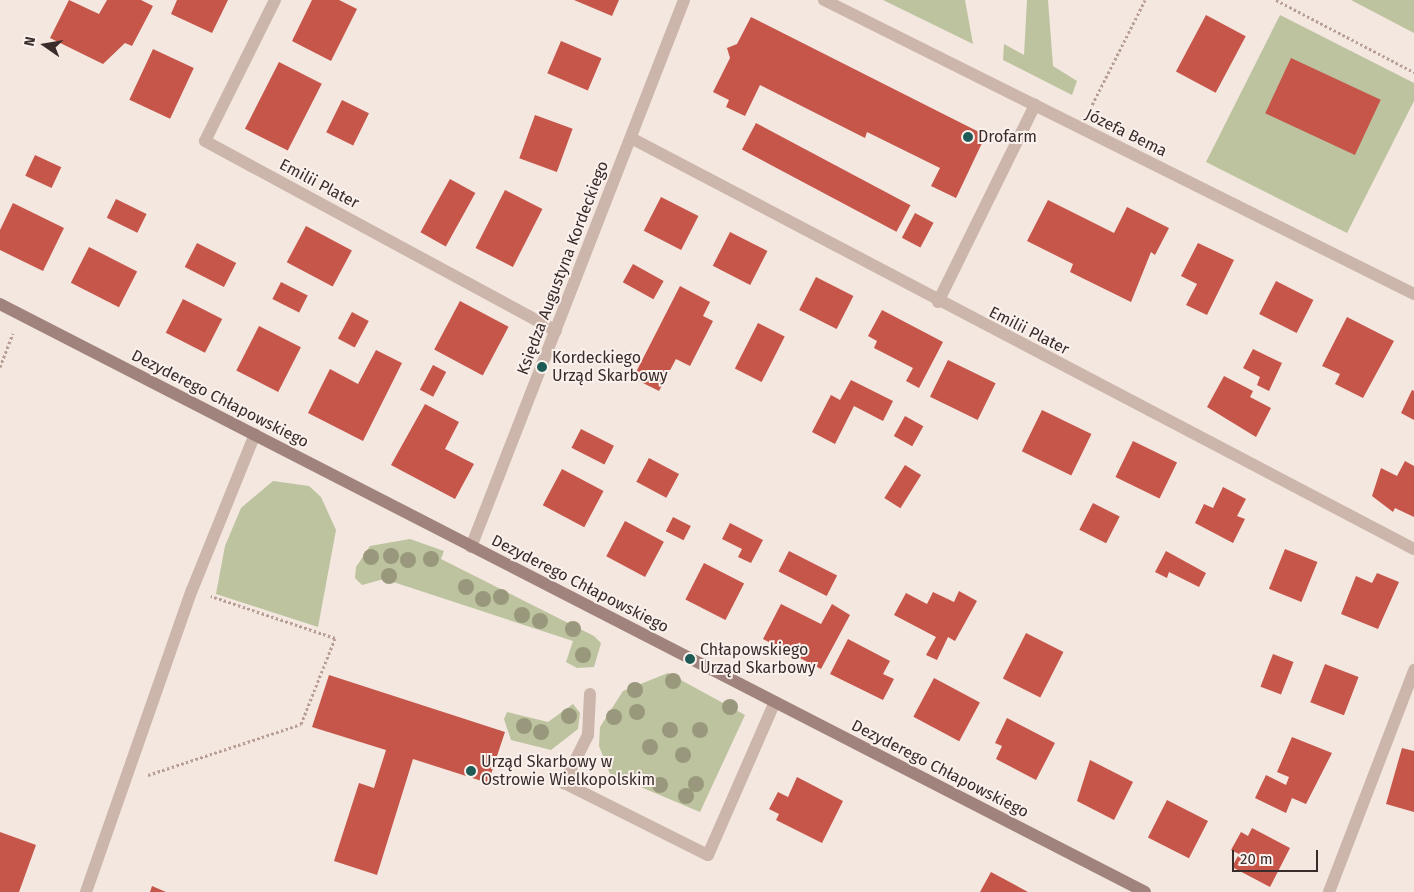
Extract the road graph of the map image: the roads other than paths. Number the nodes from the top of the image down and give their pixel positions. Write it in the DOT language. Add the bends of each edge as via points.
graph roads {
  1 [pos="276,0"];
  2 [pos="684,0"];
  3 [pos="824,0"];
  4 [pos="1035,106"];
  5 [pos="631,138"];
  6 [pos="1414,294"];
  7 [pos="938,302"];
  8 [pos="0,304"];
  9 [pos="556,331"];
  10 [pos="255,434"];
  11 [pos="471,547"];
  12 [pos="1414,549"];
  13 [pos="1414,670"];
  14 [pos="590,694"];
  15 [pos="775,702"];
  16 [pos="86,892"];
  17 [pos="1145,892"];
  18 [pos="1329,892"];
  1 -- 9 [label="street, Emilii Plater" via="206,140"];
  2 -- 5 [label="street, Księdza Augustyna Kordeckiego"];
  3 -- 4 [label="street, Józefa Bema"];
  4 -- 6 [label="street, Józefa Bema"];
  4 -- 7 [label="street"];
  5 -- 7 [label="street, Emilii Plater"];
  5 -- 9 [label="street, Księdza Augustyna Kordeckiego"];
  7 -- 12 [label="street, Emilii Plater"];
  8 -- 10 [label="street, Dezyderego Chłapowskiego"];
  9 -- 11 [label="street, Księdza Augustyna Kordeckiego"];
  10 -- 11 [label="street, Dezyderego Chłapowskiego"];
  10 -- 16 [label="street" via="192,590"];
  11 -- 15 [label="street, Dezyderego Chłapowskiego"];
  13 -- 18 [label="street"];
  14 -- 15 [label="street" via="588,735 564,783 708,855"];
  15 -- 17 [label="street, Dezyderego Chłapowskiego"];
}
